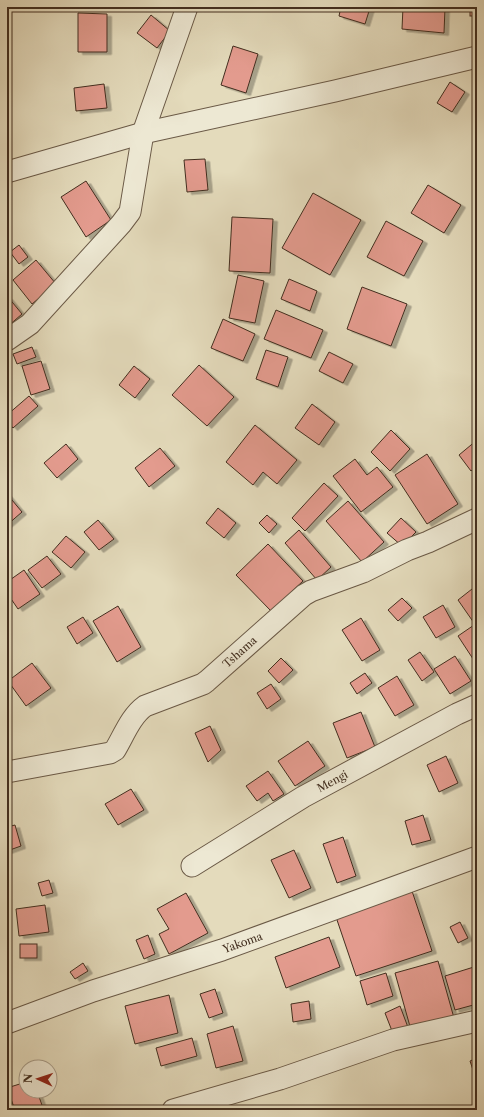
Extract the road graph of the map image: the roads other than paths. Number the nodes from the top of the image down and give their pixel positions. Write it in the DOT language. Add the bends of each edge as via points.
graph roads {
  1 [pos="187,7"];
  2 [pos="477,57"];
  3 [pos="143,133"];
  4 [pos="7,172"];
  5 [pos="7,340"];
  6 [pos="477,519"];
  7 [pos="477,705"];
  8 [pos="7,772"];
  9 [pos="477,856"];
  10 [pos="192,866"];
  11 [pos="477,1021"];
  12 [pos="7,1023"];
  13 [pos="173,1110"];
  1 -- 3 [label="street"];
  2 -- 3 [label="street"];
  3 -- 4 [label="street"];
  3 -- 5 [label="street" via="130,212 30,324"];
  6 -- 8 [label="street, Tshama" via="363,572 304,595 207,681 140,710 115,750 110,753"];
  7 -- 10 [label="street, Mengi" via="303,796"];
  9 -- 12 [label="street, Yakoma" via="222,950 93,991"];
  11 -- 13 [label="street" via="393,1040 280,1079"];
}
